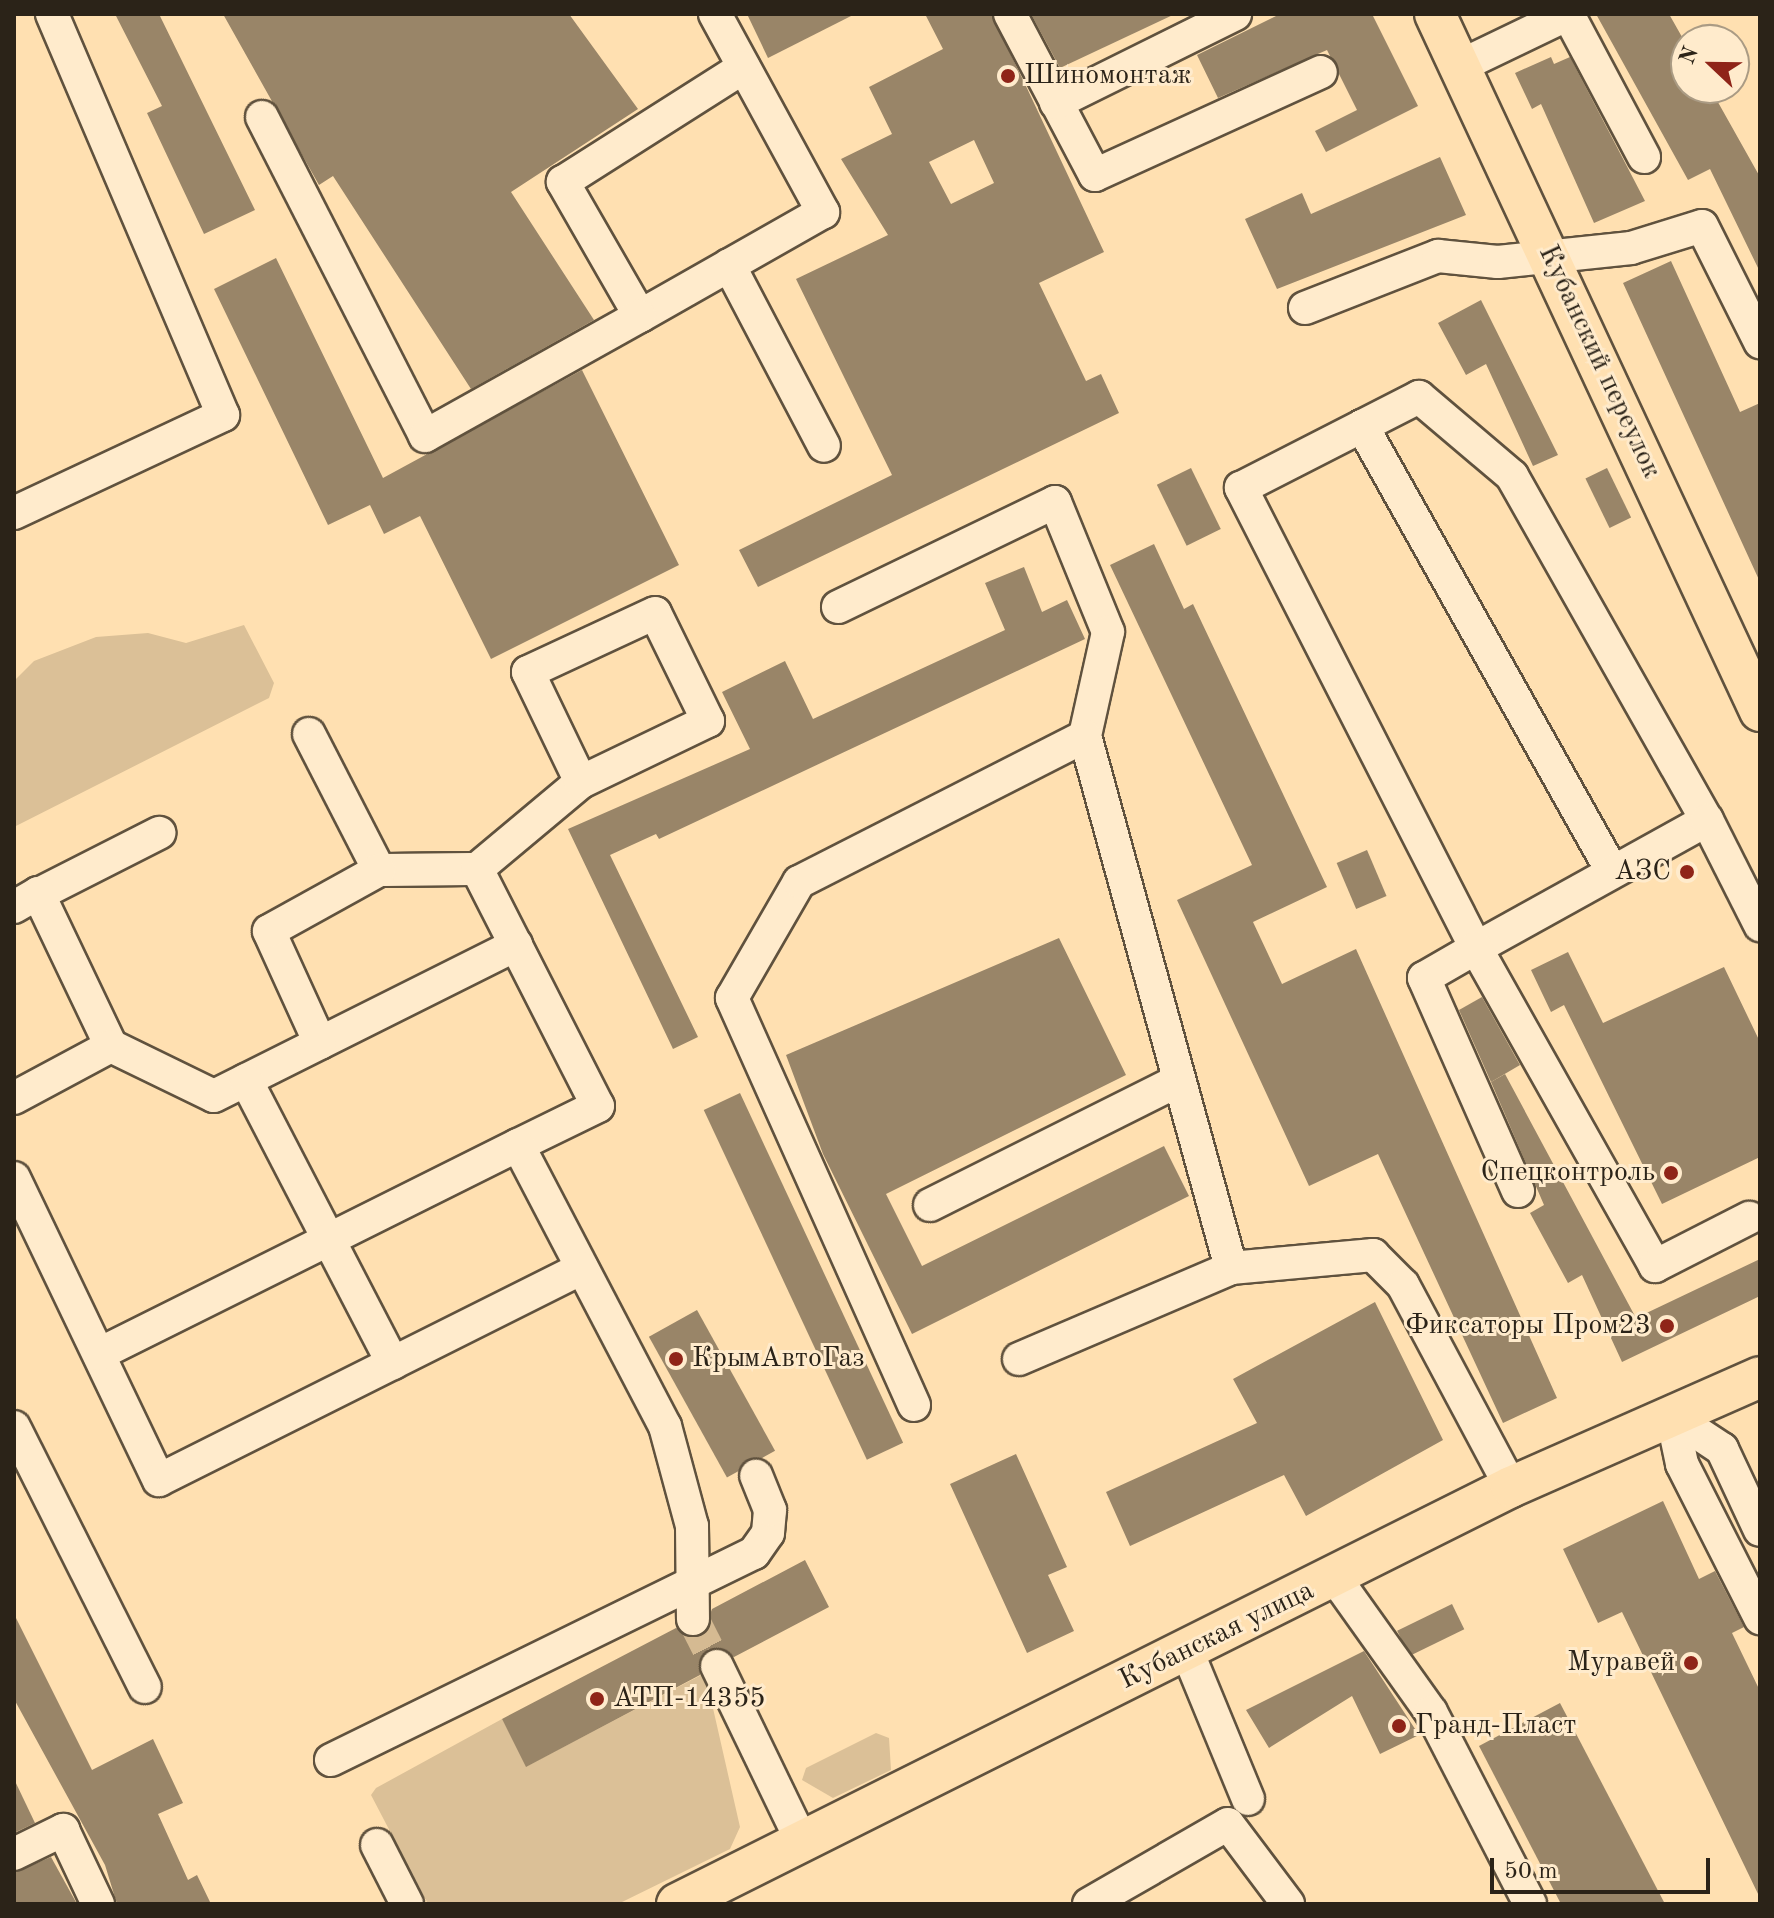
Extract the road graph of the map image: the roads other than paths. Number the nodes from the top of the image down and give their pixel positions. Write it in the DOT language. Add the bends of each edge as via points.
graph roads {
  1 [pos="52,14"];
  2 [pos="715,14"];
  3 [pos="1010,14"];
  4 [pos="1435,14"];
  5 [pos="1223,17"];
  6 [pos="1460,66"];
  7 [pos="744,67"];
  8 [pos="1321,72"];
  9 [pos="1056,103"];
  10 [pos="262,117"];
  11 [pos="1644,157"];
  12 [pos="1550,255"];
  13 [pos="729,265"];
  14 [pos="1305,308"];
  15 [pos="640,316"];
  16 [pos="1760,342"];
  17 [pos="1362,426"];
  18 [pos="824,446"];
  19 [pos="14,513"];
  20 [pos="838,607"];
  21 [pos="1755,691"];
  22 [pos="309,734"];
  23 [pos="1085,736"];
  24 [pos="581,782"];
  25 [pos="1707,820"];
  26 [pos="159,833"];
  27 [pos="477,869"];
  28 [pos="379,870"];
  29 [pos="1612,871"];
  30 [pos="22,902"];
  31 [pos="1760,925"];
  32 [pos="516,945"];
  33 [pos="1476,948"];
  34 [pos="320,1043"];
  35 [pos="111,1046"];
  36 [pos="246,1080"];
  37 [pos="1178,1081"];
  38 [pos="14,1098"];
  39 [pos="518,1145"];
  40 [pos="14,1178"];
  41 [pos="1518,1191"];
  42 [pos="930,1205"];
  43 [pos="1749,1218"];
  44 [pos="582,1268"];
  45 [pos="1231,1268"];
  46 [pos="99,1354"];
  47 [pos="1019,1359"];
  48 [pos="393,1363"];
  49 [pos="1760,1377"];
  50 [pos="914,1405"];
  51 [pos="1672,1416"];
  52 [pos="14,1427"];
  53 [pos="756,1476"];
  54 [pos="1511,1487"];
  55 [pos="1760,1530"];
  56 [pos="1336,1579"];
  57 [pos="693,1604"];
  58 [pos="1760,1618"];
  59 [pos="1187,1651"];
  60 [pos="717,1666"];
  61 [pos="145,1687"];
  62 [pos="331,1760"];
  63 [pos="1248,1799"];
  64 [pos="800,1838"];
  65 [pos="377,1845"];
  66 [pos="14,1854"];
  67 [pos="690,1901"];
  68 [pos="98,1904"];
  69 [pos="407,1904"];
  70 [pos="1089,1904"];
  71 [pos="1288,1904"];
  72 [pos="1530,1904"];
  1 -- 19 [label="lane" via="223,415"];
  2 -- 7 [label="lane"];
  3 -- 9 [label="lane"];
  4 -- 6 [label="main road, Кубанский переулок"];
  5 -- 9 [label="lane"];
  6 -- 11 [label="lane" via="1568,14"];
  6 -- 12 [label="main road, Кубанский переулок"];
  7 -- 13 [label="lane" via="823,212"];
  7 -- 15 [label="lane" via="563,182"];
  8 -- 9 [label="lane" via="1095,175"];
  10 -- 15 [label="lane" via="425,436"];
  12 -- 14 [label="lane" via="1498,262 1438,256"];
  12 -- 16 [label="lane" via="1631,248 1702,226"];
  12 -- 21 [label="main road, Кубанский переулок"];
  13 -- 15 [label="lane"];
  13 -- 18 [label="lane"];
  17 -- 25 [label="lane" via="1419,397 1512,476"];
  17 -- 29 [label="lane"];
  17 -- 33 [label="lane" via="1241,488"];
  20 -- 23 [label="lane" via="1055,502 1108,632"];
  22 -- 28 [label="lane"];
  23 -- 37 [label="lane"];
  23 -- 50 [label="lane" via="799,882 732,998"];
  24 -- 24 [label="lane" via="708,721 655,613 528,672"];
  24 -- 27 [label="lane"];
  25 -- 29 [label="lane"];
  25 -- 31 [label="lane"];
  26 -- 30 [label="lane"];
  27 -- 28 [label="lane"];
  27 -- 32 [label="lane"];
  28 -- 34 [label="lane" via="269,931"];
  29 -- 33 [label="lane"];
  30 -- 35 [label="lane" via="38,893"];
  32 -- 34 [label="lane"];
  32 -- 39 [label="lane" via="598,1106"];
  33 -- 41 [label="lane" via="1424,978"];
  33 -- 43 [label="lane" via="1655,1266"];
  34 -- 36 [label="lane"];
  35 -- 36 [label="lane" via="214,1096"];
  35 -- 38 [label="lane"];
  36 -- 48 [label="lane"];
  37 -- 42 [label="lane"];
  37 -- 45 [label="lane"];
  39 -- 44 [label="lane"];
  39 -- 46 [label="lane"];
  40 -- 46 [label="lane"];
  44 -- 48 [label="lane"];
  44 -- 57 [label="lane" via="665,1426 692,1526"];
  45 -- 47 [label="lane"];
  45 -- 54 [label="lane" via="1373,1255 1403,1285"];
  46 -- 48 [label="lane" via="159,1480"];
  49 -- 51 [label="main road, Кубанская улица"];
  51 -- 54 [label="main road, Кубанская улица"];
  51 -- 55 [label="lane" via="1722,1449"];
  51 -- 58 [label="lane" via="1682,1464"];
  52 -- 61 [label="lane"];
  53 -- 57 [label="lane" via="770,1510 768,1533 754,1553"];
  54 -- 56 [label="main road, Кубанская улица"];
  56 -- 59 [label="main road, Кубанская улица"];
  56 -- 72 [label="lane" via="1431,1712"];
  57 -- 62 [label="lane"];
  59 -- 63 [label="lane"];
  59 -- 64 [label="main road, Кубанская улица"];
  60 -- 64 [label="lane"];
  64 -- 67 [label="main road, Кубанская улица"];
  65 -- 69 [label="lane"];
  66 -- 68 [label="lane" via="63,1830"];
  70 -- 71 [label="lane" via="1228,1824"];
}
